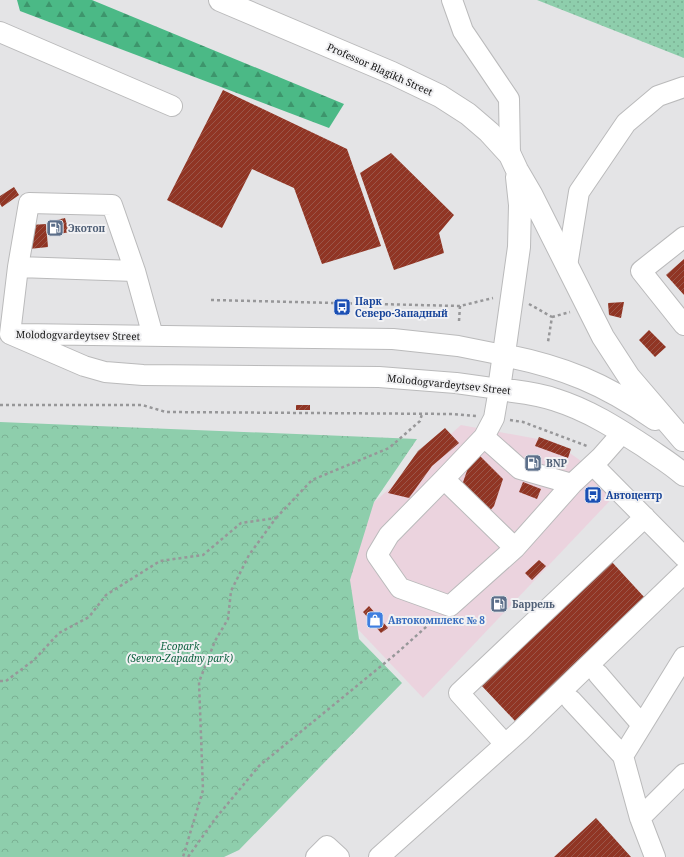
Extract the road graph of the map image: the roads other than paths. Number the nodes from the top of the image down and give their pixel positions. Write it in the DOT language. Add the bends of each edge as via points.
graph roads {
  1 [pos="220,0"];
  2 [pos="452,0"];
  3 [pos="249,6"];
  4 [pos="0,32"];
  5 [pos="684,87"];
  6 [pos="172,106"];
  7 [pos="513,162"];
  8 [pos="684,237"];
  9 [pos="567,266"];
  10 [pos="18,267"];
  11 [pos="135,271"];
  12 [pos="684,325"];
  13 [pos="5,334"];
  14 [pos="152,336"];
  15 [pos="503,355"];
  16 [pos="499,389"];
  17 [pos="623,432"];
  18 [pos="484,437"];
  19 [pos="683,441"];
  20 [pos="597,461"];
  21 [pos="684,475"];
  22 [pos="444,479"];
  23 [pos="572,484"];
  24 [pos="645,517"];
  25 [pos="515,548"];
  26 [pos="684,557"];
  27 [pos="684,573"];
  28 [pos="684,657"];
  29 [pos="598,674"];
  30 [pos="571,700"];
  31 [pos="642,726"];
  32 [pos="505,744"];
  33 [pos="622,756"];
  34 [pos="684,774"];
  35 [pos="640,818"];
  36 [pos="316,857"];
  37 [pos="339,857"];
  38 [pos="379,857"];
  39 [pos="655,857"];
  1 -- 3 [label="main road, Professor Blagikh Street"];
  2 -- 7 [label="street" via="463,31 509,99"];
  3 -- 7 [label="main road, Professor Blagikh Street" via="440,96 468,114 489,132"];
  4 -- 6 [label="street"];
  5 -- 9 [label="street" via="658,96 626,123 579,192"];
  7 -- 9 [label="main road, Professor Blagikh Street"];
  7 -- 15 [label="main road" via="520,205 520,247"];
  8 -- 12 [label="street" via="641,271"];
  9 -- 19 [label="main road, Professor Blagikh Street" via="603,337 625,371"];
  10 -- 11 [label="street"];
  10 -- 11 [label="street" via="29,203 112,205"];
  10 -- 13 [label="street"];
  11 -- 14 [label="street"];
  13 -- 14 [label="street, Molodogvardeytsev Street"];
  13 -- 16 [label="street, Molodogvardeytsev Street" via="105,372 143,375 379,376"];
  14 -- 15 [label="street, Molodogvardeytsev Street" via="393,339 458,346"];
  15 -- 16 [label="main road"];
  15 -- 19 [label="main road, Molodogvardeytsev Street" via="541,363 592,381 620,396"];
  16 -- 17 [label="main road, Molodogvardeytsev Street" via="555,399 584,410"];
  16 -- 18 [label="street" via="494,418"];
  17 -- 20 [label="street"];
  17 -- 21 [label="main road, Molodogvardeytsev Street"];
  18 -- 22 [label="street"];
  18 -- 23 [label="street" via="520,469"];
  20 -- 23 [label="street"];
  20 -- 24 [label="street"];
  22 -- 25 [label="street"];
  22 -- 25 [label="street" via="389,535 377,555 400,588 450,606"];
  23 -- 25 [label="street"];
  24 -- 26 [label="street"];
  24 -- 32 [label="street" via="459,693"];
  27 -- 32 [label="street"];
  28 -- 31 [label="street"];
  29 -- 31 [label="street"];
  30 -- 33 [label="street"];
  31 -- 33 [label="street"];
  32 -- 38 [label="street"];
  33 -- 35 [label="street"];
  34 -- 35 [label="street"];
  35 -- 39 [label="street"];
  36 -- 37 [label="street" via="327,846"];
}
